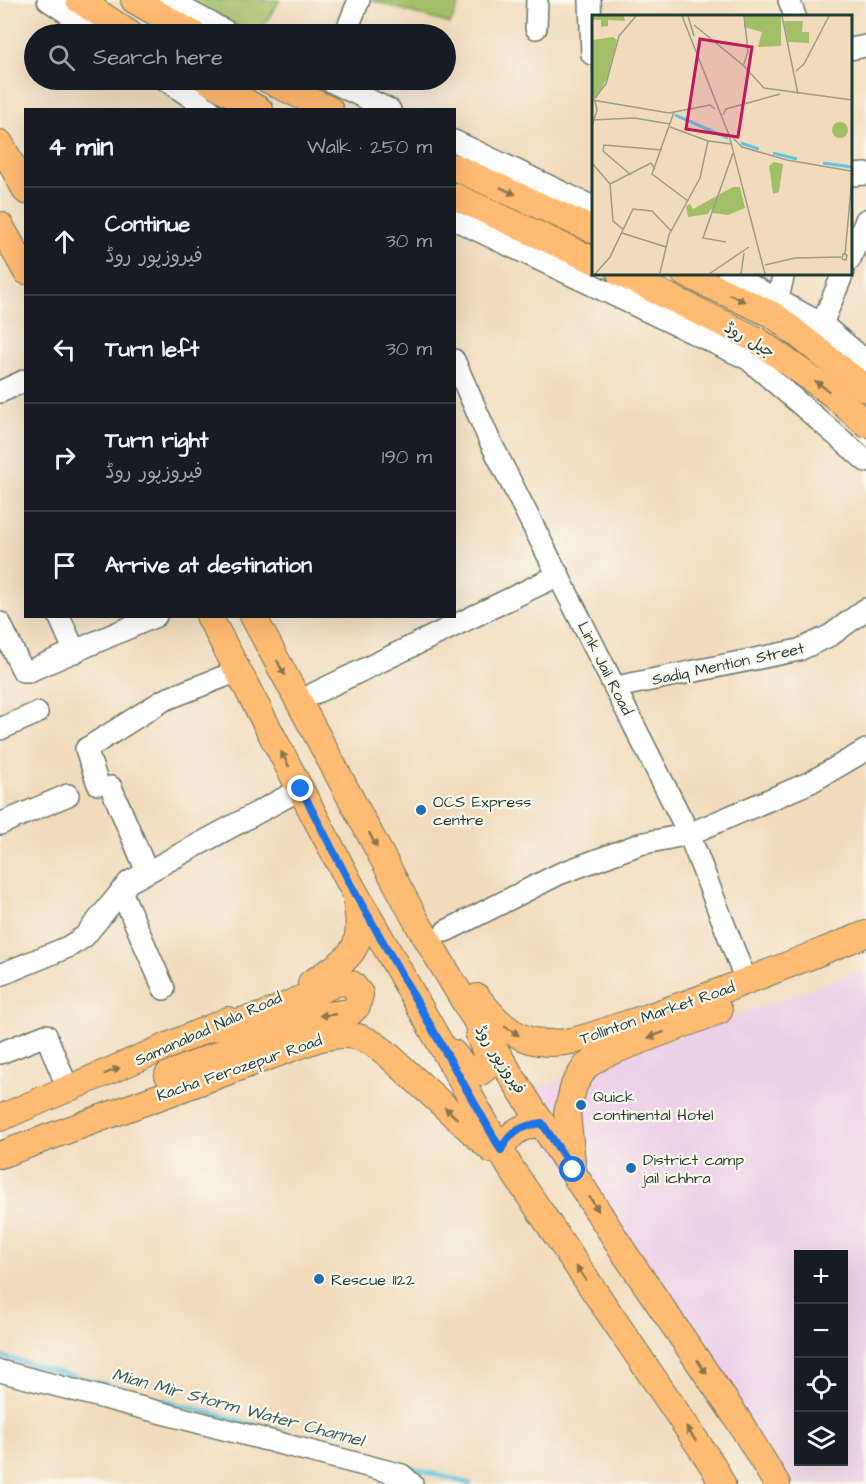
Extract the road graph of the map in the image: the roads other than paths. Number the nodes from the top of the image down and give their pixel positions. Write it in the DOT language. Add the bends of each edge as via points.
graph roads {
  1 [pos="48,0"];
  2 [pos="79,0"];
  3 [pos="134,0"];
  4 [pos="168,0"];
  5 [pos="359,0"];
  6 [pos="537,0"];
  7 [pos="590,0"];
  8 [pos="789,0"];
  9 [pos="795,15"];
  10 [pos="84,24"];
  11 [pos="115,24"];
  12 [pos="176,24"];
  13 [pos="212,24"];
  14 [pos="349,24"];
  15 [pos="536,28"];
  16 [pos="866,46"];
  17 [pos="851,49"];
  18 [pos="592,54"];
  19 [pos="181,90"];
  20 [pos="225,90"];
  21 [pos="288,90"];
  22 [pos="349,90"];
  23 [pos="207,108"];
  24 [pos="256,108"];
  25 [pos="326,108"];
  26 [pos="386,108"];
  27 [pos="456,142"];
  28 [pos="0,143"];
  29 [pos="456,167"];
  30 [pos="866,174"];
  31 [pos="851,175"];
  32 [pos="24,187"];
  33 [pos="456,197"];
  34 [pos="592,207"];
  35 [pos="456,220"];
  36 [pos="866,220"];
  37 [pos="592,230"];
  38 [pos="3,237"];
  39 [pos="851,254"];
  40 [pos="592,260"];
  41 [pos="24,268"];
  42 [pos="623,274"];
  43 [pos="686,274"];
  44 [pos="730,274"];
  45 [pos="784,274"];
  46 [pos="843,274"];
  47 [pos="778,297"];
  48 [pos="822,324"];
  49 [pos="866,361"];
  50 [pos="456,365"];
  51 [pos="24,381"];
  52 [pos="866,389"];
  53 [pos="0,392"];
  54 [pos="866,424"];
  55 [pos="866,461"];
  56 [pos="559,575"];
  57 [pos="866,609"];
  58 [pos="60,618"];
  59 [pos="152,618"];
  60 [pos="210,618"];
  61 [pos="254,618"];
  62 [pos="0,623"];
  63 [pos="75,652"];
  64 [pos="238,671"];
  65 [pos="616,687"];
  66 [pos="313,694"];
  67 [pos="37,713"];
  68 [pos="0,729"];
  69 [pos="866,750"];
  70 [pos="301,789"];
  71 [pos="68,795"];
  72 [pos="0,824"];
  73 [pos="688,834"];
  74 [pos="147,872"];
  75 [pos="121,891"];
  76 [pos="354,891"];
  77 [pos="418,924"];
  78 [pos="446,931"];
  79 [pos="866,934"];
  80 [pos="866,950"];
  81 [pos="0,975"];
  82 [pos="746,981"];
  83 [pos="164,990"];
  84 [pos="418,1003"];
  85 [pos="470,1011"];
  86 [pos="689,1013"];
  87 [pos="213,1028"];
  88 [pos="0,1053"];
  89 [pos="68,1089"];
  90 [pos="0,1118"];
  91 [pos="542,1123"];
  92 [pos="41,1138"];
  93 [pos="0,1155"];
  94 [pos="505,1158"];
  95 [pos="573,1170"];
  96 [pos="0,1371"];
  97 [pos="720,1478"];
  98 [pos="412,1484"];
  99 [pos="777,1484"];
  1 -- 10 [label="street"];
  2 -- 11 [label="main road"];
  3 -- 12 [label="main road"];
  4 -- 13 [label="street"];
  5 -- 14 [label="street"];
  6 -- 15 [label="street"];
  7 -- 18 [label="street"];
  8 -- 9 [label="street"];
  16 -- 17 [label="street"];
  19 -- 23 [label="street"];
  20 -- 24 [label="main road"];
  21 -- 25 [label="main road"];
  22 -- 26 [label="street"];
  27 -- 34 [label="street"];
  28 -- 32 [label="main road"];
  29 -- 37 [label="main road, one-way"];
  30 -- 31 [label="street"];
  33 -- 40 [label="main road"];
  35 -- 55 [label="street" via="748,359"];
  36 -- 39 [label="street"];
  38 -- 41 [label="main road"];
  54 -- 42 [label="main road, جیل روڈ, one-way" via="831,393 757,340"];
  43 -- 52 [label="main road, جیل روڈ, one-way" via="775,316"];
  44 -- 47 [label="street"];
  45 -- 47 [label="street"];
  46 -- 48 [label="street"];
  47 -- 48 [label="street"];
  48 -- 49 [label="street"];
  50 -- 56 [label="street, Link Jail Road" via="489,439"];
  51 -- 53 [label="street"];
  56 -- 65 [label="street, Link Jail Road"];
  56 -- 66 [label="street"];
  57 -- 65 [label="street, Sadiq Mention Street" via="831,635 799,650"];
  58 -- 63 [label="street"];
  59 -- 63 [label="street"];
  60 -- 64 [label="main road"];
  61 -- 77 [label="main road, فیروزپور روڈ, one-way"];
  62 -- 63 [label="street" via="24,671"];
  70 -- 64 [label="main road, one-way"];
  64 -- 74 [label="street" via="164,700 86,749"];
  65 -- 73 [label="street, Link Jail Road"];
  67 -- 68 [label="street"];
  69 -- 73 [label="street" via="811,782"];
  70 -- 74 [label="street"];
  70 -- 76 [label="main road"];
  71 -- 72 [label="street"];
  73 -- 78 [label="street" via="640,844 560,874"];
  73 -- 82 [label="street, Link Jail Road"];
  74 -- 75 [label="street"];
  75 -- 81 [label="street" via="84,937"];
  75 -- 83 [label="street"];
  76 -- 84 [label="main road"];
  76 -- 87 [label="main road, Samanabad Nala Road" via="359,939 344,960 310,983"];
  77 -- 85 [label="main road, فیروزپور روڈ"];
  77 -- 86 [label="main road, Tollinton Market Road, one-way" via="497,1022 518,1036 537,1042 576,1041"];
  79 -- 82 [label="main road, Tollinton Market Road"];
  80 -- 86 [label="main road, Tollinton Market Road"];
  82 -- 86 [label="main road, Tollinton Market Road"];
  84 -- 85 [label="main road" via="461,1064 470,1072 479,1073 487,1067 487,1056"];
  84 -- 94 [label="main road"];
  85 -- 91 [label="main road, فیروزپور روڈ"];
  86 -- 95 [label="main road, Tollinton Market Road, one-way" via="586,1066 574,1085 567,1113"];
  89 -- 87 [label="main road, Samanabad Nala Road, one-way"];
  87 -- 92 [label="main road, one-way" via="264,1015 339,982 352,984 360,994 351,1012 292,1023 98,1104"];
  88 -- 89 [label="street" via="46,1035"];
  89 -- 90 [label="main road, Samanabad Nala Road"];
  91 -- 94 [label="main road" via="514,1131"];
  91 -- 95 [label="main road, فیروزپور روڈ"];
  92 -- 93 [label="main road, Kacha Ferozepur Road"];
  94 -- 92 [label="main road, Kacha Ferozepur Road, one-way" via="385,1052 371,1041 351,1034 317,1039"];
  97 -- 94 [label="main road, one-way"];
  95 -- 99 [label="main road, فیروزپور روڈ, one-way"];
  96 -- 98 [label="street" via="402,1475"];
}
